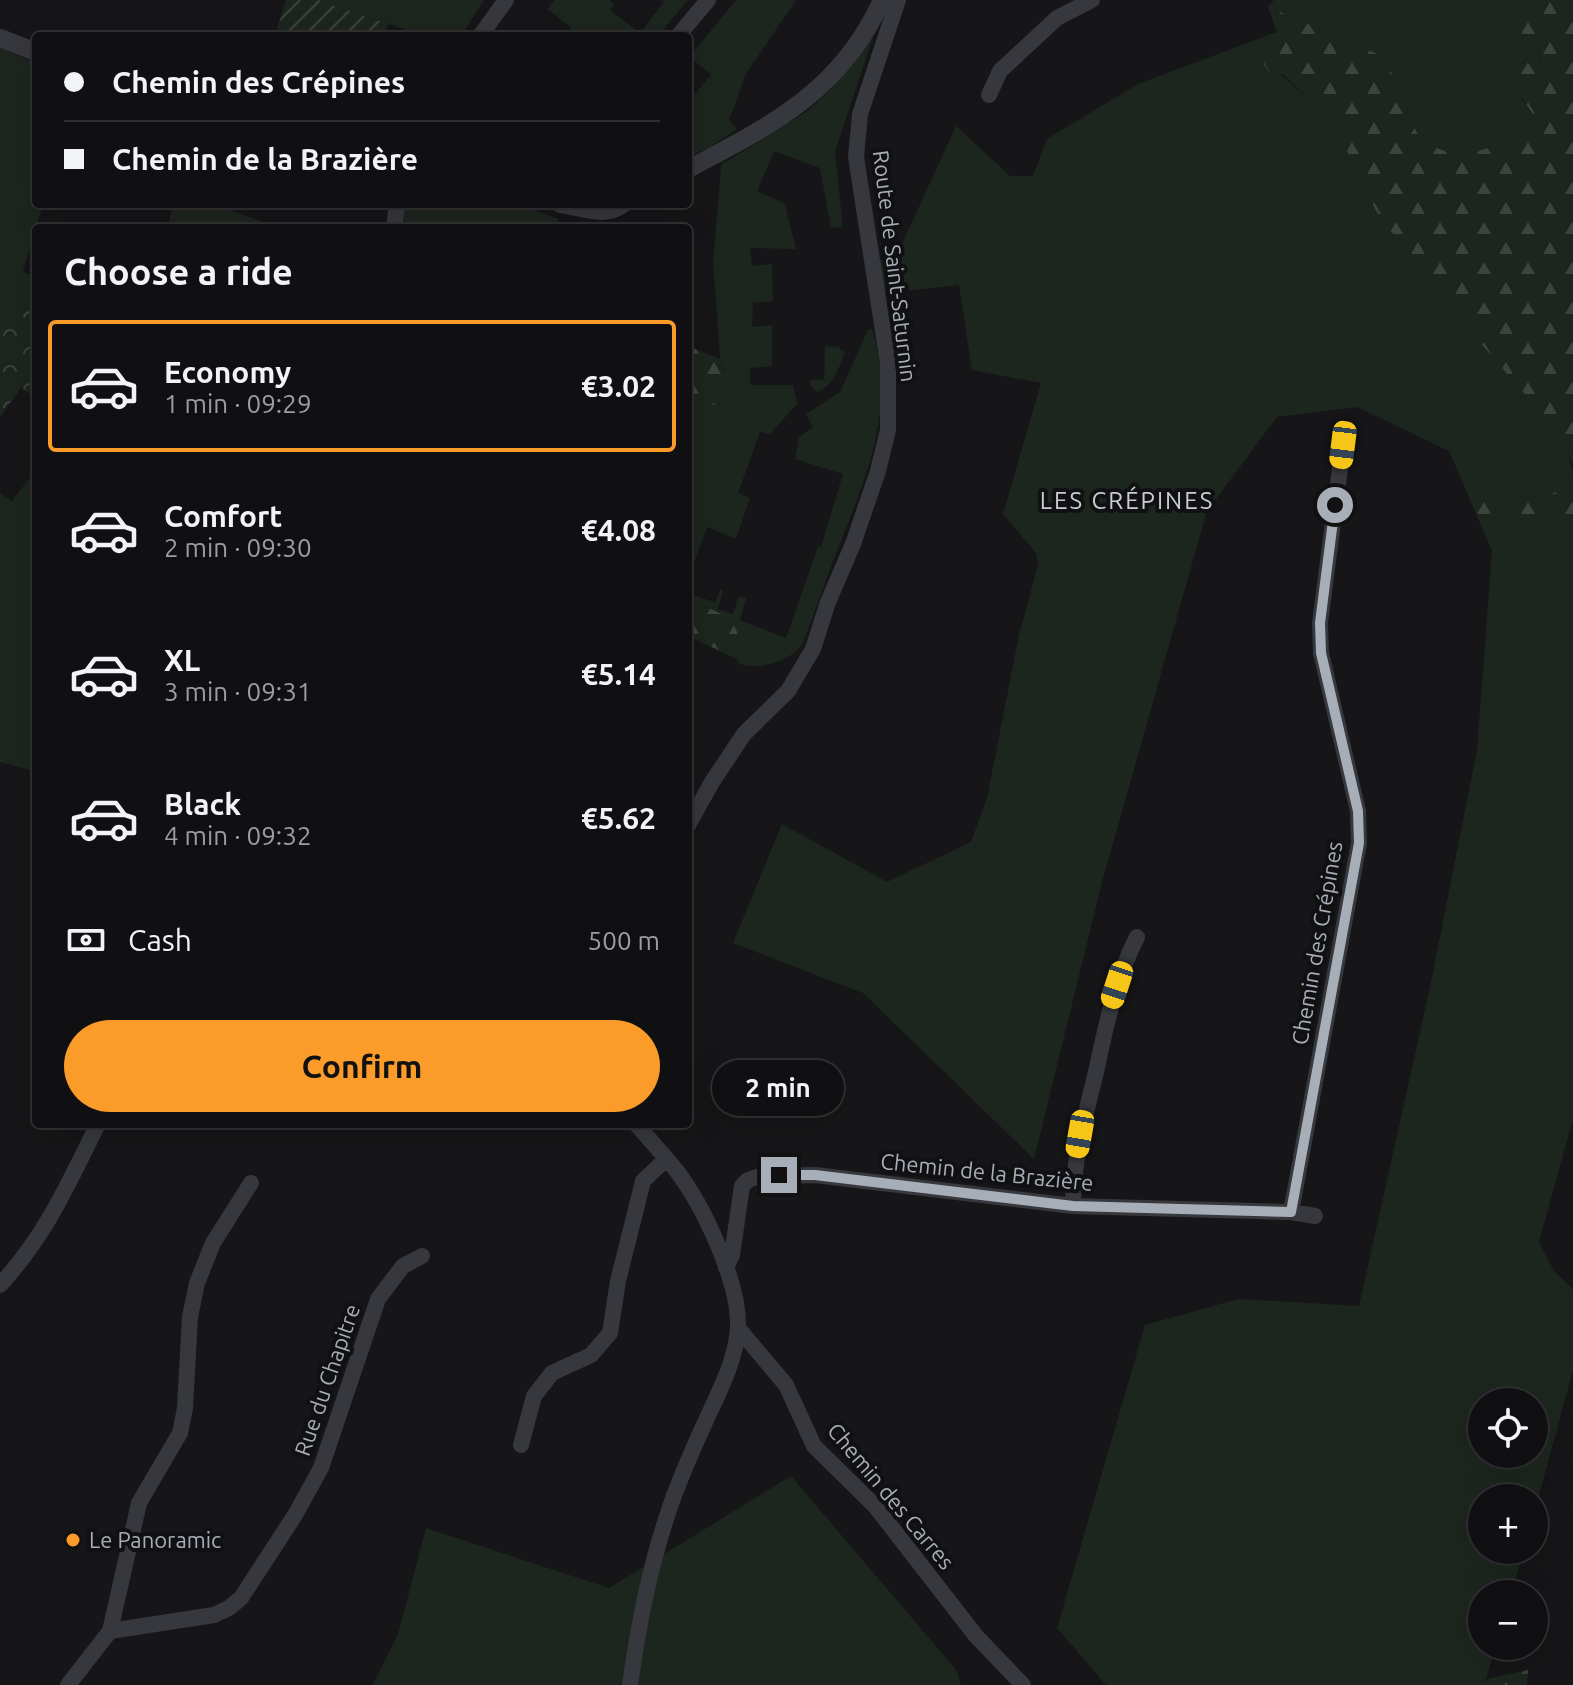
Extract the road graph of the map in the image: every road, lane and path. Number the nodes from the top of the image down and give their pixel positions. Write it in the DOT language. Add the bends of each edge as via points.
graph roads {
  1 [pos="506,0"];
  2 [pos="708,0"];
  3 [pos="882,0"];
  4 [pos="898,0"];
  5 [pos="1092,0"];
  6 [pos="483,32"];
  7 [pos="681,32"];
  8 [pos="0,38"];
  9 [pos="32,50"];
  10 [pos="989,95"];
  11 [pos="692,167"];
  12 [pos="581,208"];
  13 [pos="618,208"];
  14 [pos="1343,445"];
  15 [pos="692,818"];
  16 [pos="1137,937"];
  17 [pos="96,1128"];
  18 [pos="639,1128"];
  19 [pos="666,1159"];
  20 [pos="251,1183"];
  21 [pos="1073,1206"];
  22 [pos="1291,1212"];
  23 [pos="1315,1216"];
  24 [pos="422,1256"];
  25 [pos="726,1268"];
  26 [pos="0,1285"];
  27 [pos="738,1328"];
  28 [pos="521,1445"];
  29 [pos="110,1631"];
  30 [pos="68,1685"];
  31 [pos="630,1685"];
  32 [pos="1023,1685"];
  1 -- 6 [label="street"];
  2 -- 7 [label="street"];
  3 -- 11 [label="street" via="827,81 805,101"];
  4 -- 15 [label="street, Route de Saint-Saturnin" via="860,114 856,157 888,363 888,430 878,471 813,649 788,691 744,734"];
  5 -- 10 [label="street" via="1057,18 1000,71"];
  8 -- 9 [label="street"];
  12 -- 13 [label="street"];
  14 -- 22 [label="street, Chemin des Crépines" via="1320,623 1321,653 1358,811 1359,843"];
  16 -- 21 [label="street" via="1109,1011 1073,1176"];
  17 -- 26 [label="street" via="46,1226"];
  18 -- 19 [label="street"];
  19 -- 25 [label="street" via="700,1208"];
  19 -- 28 [label="street" via="643,1181 610,1333 591,1355 552,1373 543,1384 534,1396"];
  20 -- 29 [label="street" via="213,1243 197,1283 180,1433 139,1503"];
  21 -- 22 [label="street, Chemin de la Brazière"];
  21 -- 25 [label="street, Chemin de la Brazière" via="815,1175 760,1176 742,1186"];
  22 -- 23 [label="street, Chemin de la Brazière"];
  24 -- 29 [label="street, Rue du Chapitre" via="403,1266 378,1299 321,1468 241,1598 214,1615"];
  25 -- 27 [label="street"];
  27 -- 31 [label="street" via="722,1386 668,1512 640,1614"];
  27 -- 32 [label="street, Chemin des Carres" via="786,1385 814,1446 875,1506 976,1636"];
  29 -- 30 [label="street"];
}
